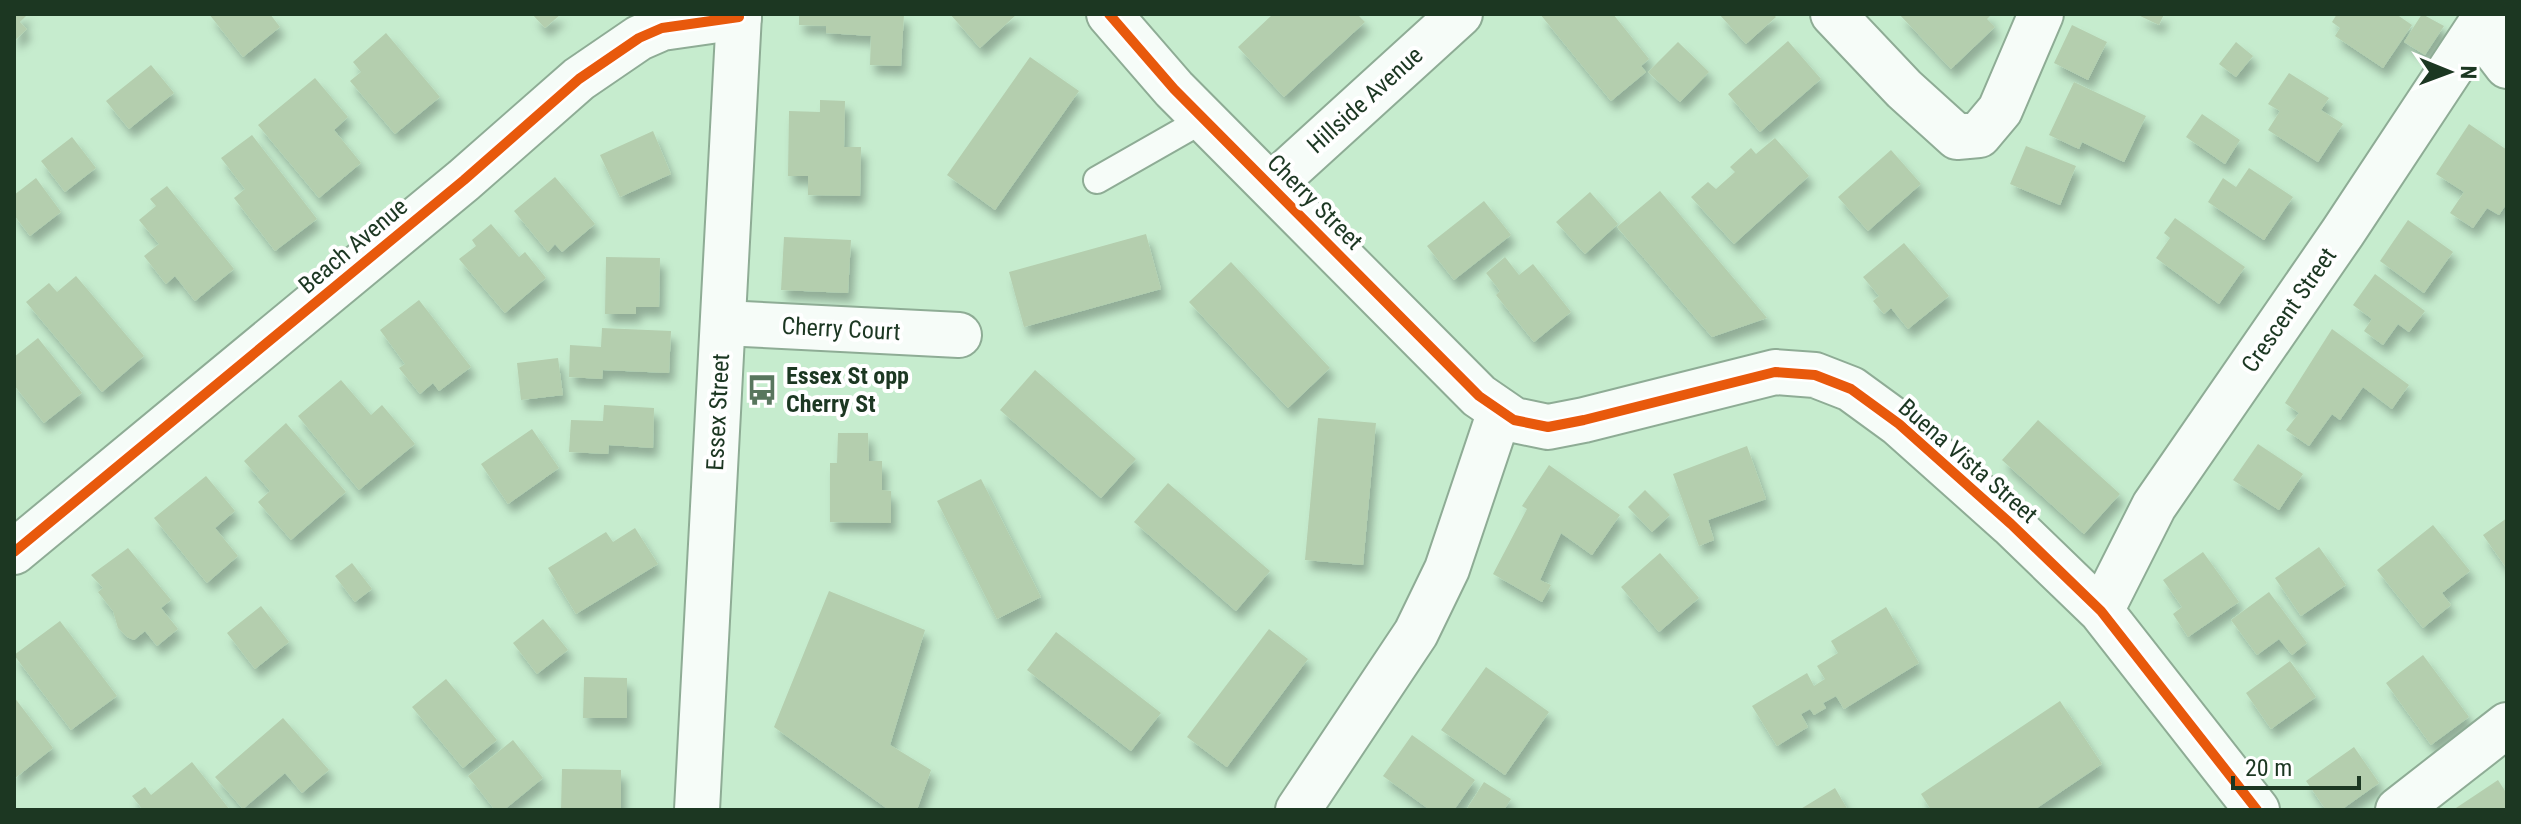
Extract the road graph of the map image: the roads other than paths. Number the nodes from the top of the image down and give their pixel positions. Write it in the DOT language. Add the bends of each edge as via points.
graph roads {
  1 [pos="1109,14"];
  2 [pos="1460,14"];
  3 [pos="1833,14"];
  4 [pos="2041,14"];
  5 [pos="739,16"];
  6 [pos="2483,21"];
  7 [pos="2507,66"];
  8 [pos="1204,119"];
  9 [pos="1097,180"];
  10 [pos="1271,186"];
  11 [pos="723,323"];
  12 [pos="959,335"];
  13 [pos="1500,411"];
  14 [pos="14,552"];
  15 [pos="2101,611"];
  16 [pos="2507,725"];
  17 [pos="697,810"];
  18 [pos="1298,810"];
  19 [pos="2257,810"];
  20 [pos="2398,810"];
  1 -- 8 [label="street, Cherry Street"];
  2 -- 10 [label="street, Hillside Avenue"];
  3 -- 4 [label="street" via="1957,137 1979,135 2000,110"];
  5 -- 11 [label="street, Essex Street"];
  5 -- 14 [label="street, Beach Avenue" via="662,28 579,79"];
  6 -- 7 [label="street"];
  6 -- 15 [label="street, Crescent Street" via="2154,506"];
  8 -- 9 [label="lane"];
  8 -- 10 [label="street, Cherry Street"];
  10 -- 13 [label="street, Cherry Street" via="1479,396"];
  11 -- 12 [label="street, Cherry Court"];
  11 -- 17 [label="street, Essex Street"];
  13 -- 15 [label="street, Buena Vista Street" via="1514,420 1548,427 1775,372 1815,375 1851,389 1899,424"];
  13 -- 18 [label="street" via="1447,569 1416,633"];
  15 -- 19 [label="street, Buena Vista Street"];
  16 -- 20 [label="street"];
}
